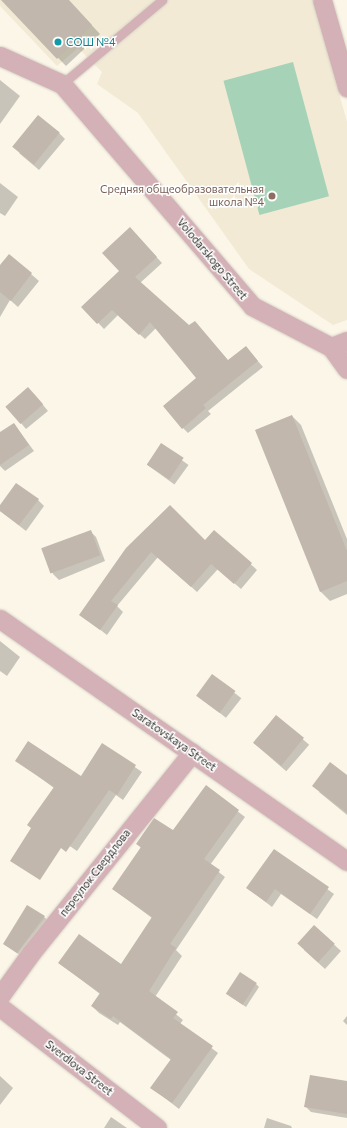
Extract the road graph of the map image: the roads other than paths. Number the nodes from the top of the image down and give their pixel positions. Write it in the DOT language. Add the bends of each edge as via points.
graph roads {
  1 [pos="162,0"];
  2 [pos="322,0"];
  3 [pos="0,56"];
  4 [pos="62,84"];
  5 [pos="347,87"];
  6 [pos="339,344"];
  7 [pos="347,369"];
  8 [pos="0,619"];
  9 [pos="192,753"];
  10 [pos="347,861"];
  11 [pos="0,996"];
  12 [pos="0,1007"];
  13 [pos="157,1128"];
  1 -- 4 [label="lane"];
  2 -- 5 [label="street"];
  3 -- 4 [label="street, Volodarskogo Street"];
  4 -- 6 [label="street, Volodarskogo Street" via="252,306"];
  6 -- 7 [label="street, Volodarskogo Street"];
  8 -- 9 [label="street, Saratovskaya Street"];
  9 -- 10 [label="street, Saratovskaya Street"];
  9 -- 11 [label="street, переулок Свердлова" via="31,953"];
  12 -- 13 [label="street, Sverdlova Street"];
}
